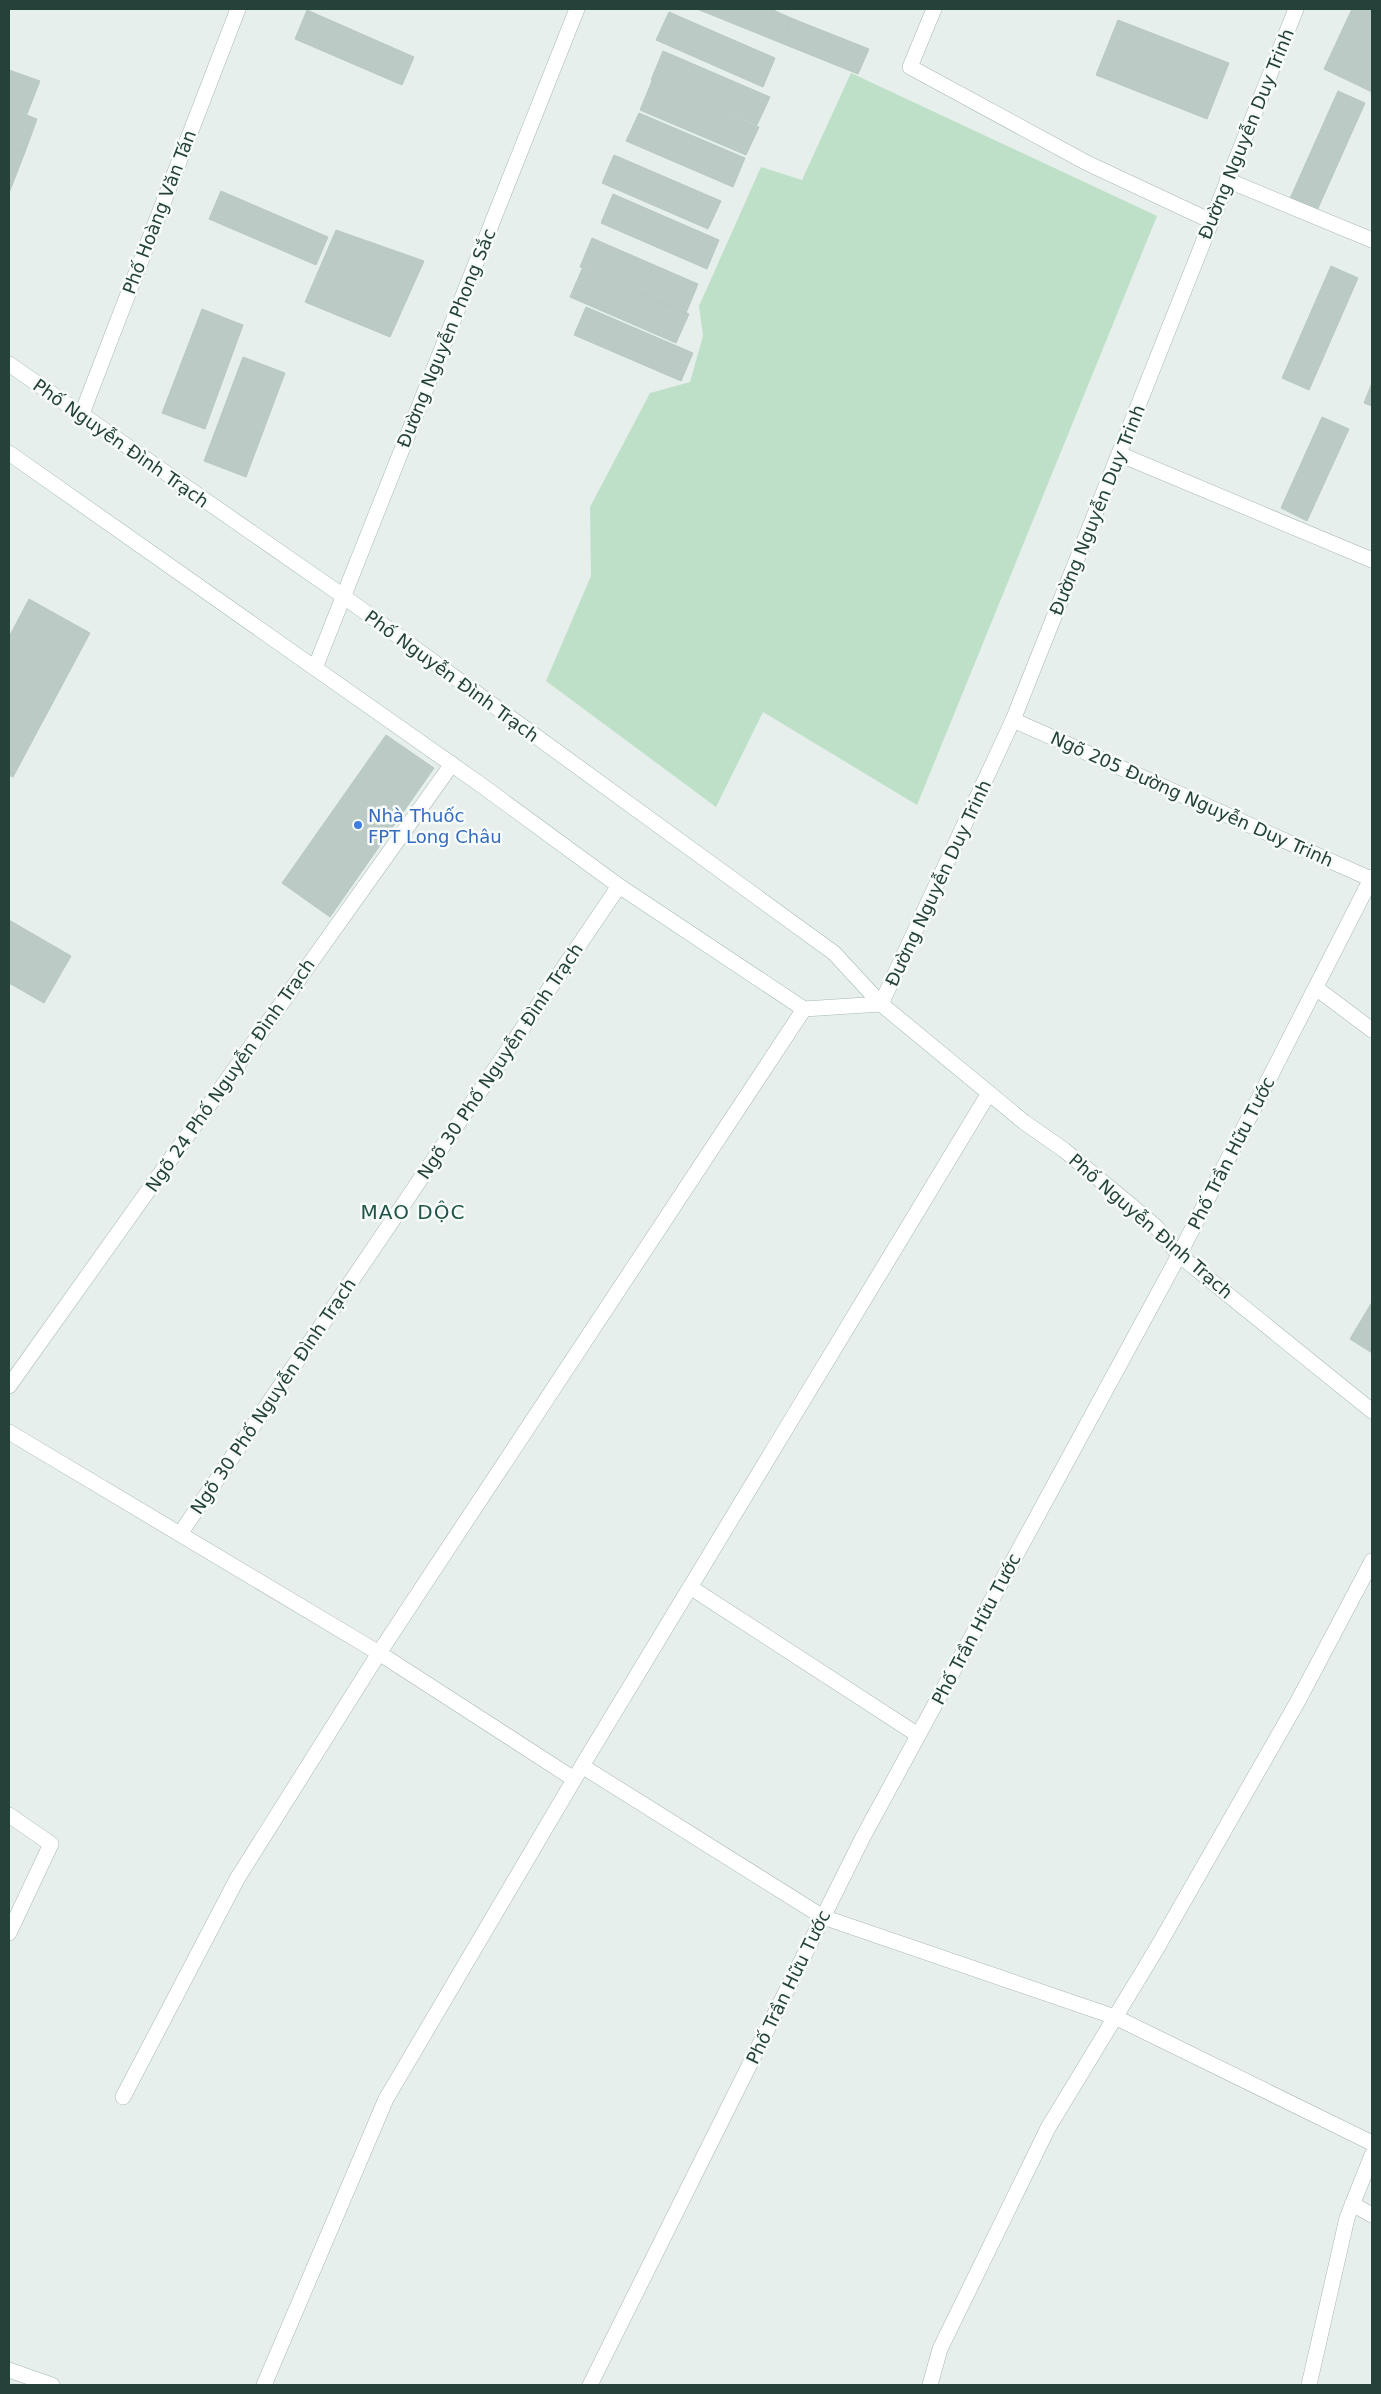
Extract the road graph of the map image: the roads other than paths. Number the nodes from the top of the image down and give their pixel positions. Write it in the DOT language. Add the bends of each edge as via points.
graph roads {
  1 [pos="238,9"];
  2 [pos="577,9"];
  3 [pos="934,9"];
  4 [pos="1296,9"];
  5 [pos="1227,180"];
  6 [pos="1211,221"];
  7 [pos="1372,240"];
  8 [pos="9,364"];
  9 [pos="80,416"];
  10 [pos="9,453"];
  11 [pos="1119,454"];
  12 [pos="1372,560"];
  13 [pos="343,596"];
  14 [pos="314,668"];
  15 [pos="1013,720"];
  16 [pos="452,764"];
  17 [pos="1372,878"];
  18 [pos="619,886"];
  19 [pos="1367,902"];
  20 [pos="1316,988"];
  21 [pos="881,1004"];
  22 [pos="804,1009"];
  23 [pos="1372,1030"];
  24 [pos="989,1093"];
  25 [pos="1179,1255"];
  26 [pos="9,1386"];
  27 [pos="1372,1412"];
  28 [pos="9,1432"];
  29 [pos="180,1534"];
  30 [pos="1372,1561"];
  31 [pos="690,1587"];
  32 [pos="379,1653"];
  33 [pos="918,1735"];
  34 [pos="578,1772"];
  35 [pos="9,1814"];
  36 [pos="823,1917"];
  37 [pos="9,1933"];
  38 [pos="1115,2018"];
  39 [pos="123,2097"];
  40 [pos="1372,2143"];
  41 [pos="1372,2155"];
  42 [pos="1352,2204"];
  43 [pos="1372,2215"];
  44 [pos="9,2370"];
  45 [pos="52,2385"];
  46 [pos="264,2385"];
  47 [pos="590,2385"];
  48 [pos="930,2385"];
  49 [pos="1309,2385"];
  1 -- 9 [label="street, Phố Hoàng Văn Tán"];
  2 -- 13 [label="street, Đường Nguyễn Phong Sắc"];
  3 -- 6 [label="street" via="910,67 1087,163"];
  4 -- 5 [label="street, Đường Nguyễn Duy Trinh"];
  5 -- 6 [label="street, Đường Nguyễn Duy Trinh"];
  5 -- 7 [label="street"];
  6 -- 11 [label="street, Đường Nguyễn Duy Trinh"];
  8 -- 9 [label="street, Phố Nguyễn Đình Trạch"];
  9 -- 13 [label="street, Phố Nguyễn Đình Trạch"];
  10 -- 14 [label="street"];
  11 -- 12 [label="street"];
  11 -- 15 [label="street, Đường Nguyễn Duy Trinh"];
  13 -- 14 [label="street, Đường Nguyễn Phong Sắc"];
  13 -- 21 [label="street, Phố Nguyễn Đình Trạch" via="834,953"];
  14 -- 16 [label="street"];
  15 -- 17 [label="street, Ngõ 205 Đường Nguyễn Duy Trinh"];
  15 -- 21 [label="street, Đường Nguyễn Duy Trinh"];
  16 -- 18 [label="street"];
  16 -- 26 [label="street, Ngõ 24 Phố Nguyễn Đình Trạch"];
  17 -- 19 [label="street, Phố Trần Hữu Tước"];
  18 -- 22 [label="street"];
  18 -- 29 [label="street, Ngõ 30 Phố Nguyễn Đình Trạch"];
  19 -- 20 [label="street, Phố Trần Hữu Tước"];
  20 -- 23 [label="street"];
  20 -- 25 [label="street, Phố Trần Hữu Tước"];
  21 -- 22 [label="street"];
  21 -- 24 [label="street, Phố Nguyễn Đình Trạch"];
  22 -- 32 [label="street"];
  24 -- 25 [label="street, Phố Nguyễn Đình Trạch" via="1158,1228"];
  24 -- 31 [label="street"];
  25 -- 27 [label="street, Phố Nguyễn Đình Trạch"];
  25 -- 33 [label="street, Phố Trần Hữu Tước"];
  28 -- 29 [label="street"];
  29 -- 32 [label="street"];
  30 -- 38 [label="street" via="1298,1701"];
  31 -- 33 [label="street"];
  31 -- 34 [label="street"];
  32 -- 34 [label="street"];
  32 -- 39 [label="street" via="237,1879"];
  33 -- 36 [label="street, Phố Trần Hữu Tước"];
  34 -- 36 [label="street"];
  34 -- 46 [label="street" via="386,2099"];
  35 -- 37 [label="street" via="51,1844"];
  36 -- 38 [label="street"];
  36 -- 47 [label="street, Phố Trần Hữu Tước"];
  38 -- 40 [label="street"];
  38 -- 48 [label="street" via="1048,2128 940,2349"];
  41 -- 42 [label="street"];
  42 -- 43 [label="street"];
  42 -- 49 [label="street"];
  44 -- 45 [label="street"];
}
